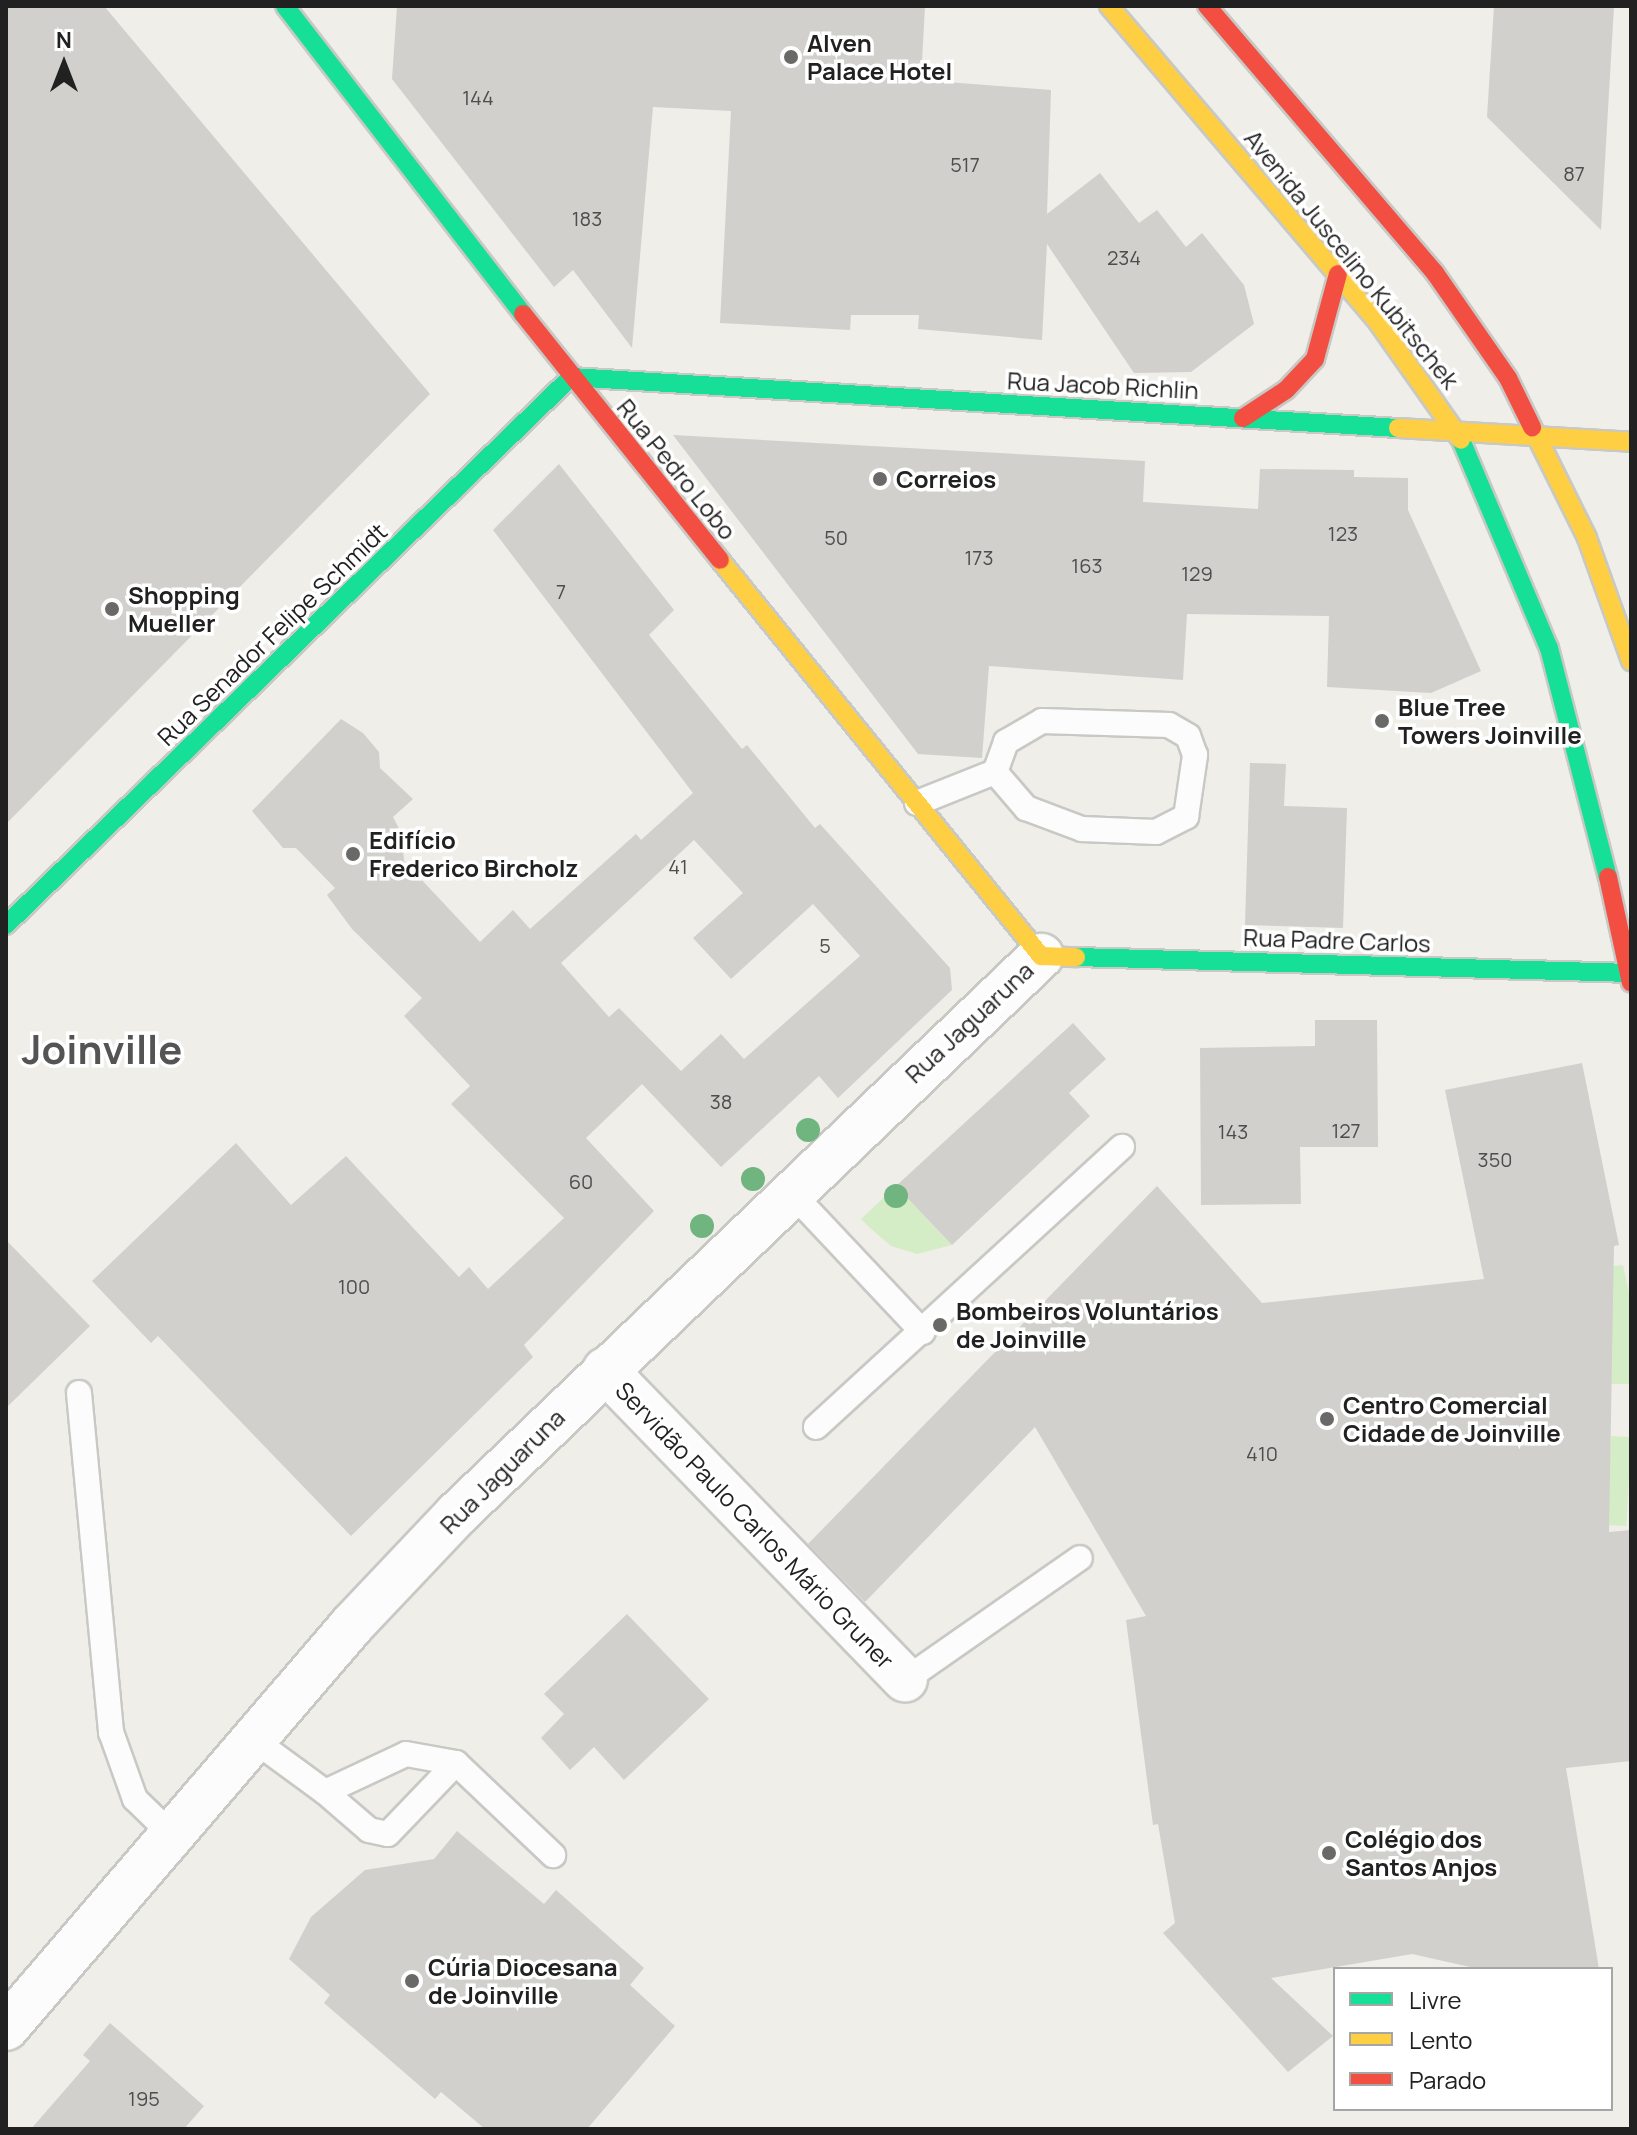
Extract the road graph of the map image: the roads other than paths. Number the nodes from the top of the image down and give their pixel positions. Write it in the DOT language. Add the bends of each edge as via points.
graph roads {
  1 [pos="285,6"];
  2 [pos="1109,6"];
  3 [pos="1212,9"];
  4 [pos="1338,274"];
  5 [pos="571,377"];
  6 [pos="1243,418"];
  7 [pos="1457,431"];
  8 [pos="1539,436"];
  9 [pos="1631,442"];
  10 [pos="1631,661"];
  11 [pos="995,772"];
  12 [pos="917,803"];
  13 [pos="6,925"];
  14 [pos="1041,956"];
  15 [pos="1630,976"];
  16 [pos="1122,1147"];
  17 [pos="789,1190"];
  18 [pos="923,1332"];
  19 [pos="605,1370"];
  20 [pos="79,1393"];
  21 [pos="816,1427"];
  22 [pos="1080,1558"];
  23 [pos="905,1680"];
  24 [pos="254,1740"];
  25 [pos="456,1763"];
  26 [pos="325,1792"];
  27 [pos="173,1836"];
  28 [pos="553,1855"];
  29 [pos="6,2028"];
  1 -- 5 [label="main road, Rua Pedro Lobo"];
  2 -- 4 [label="main road, Avenida Juscelino Kubitschek"];
  3 -- 8 [label="main road, Avenida Juscelino Kubitschek" via="1435,273 1508,378"];
  4 -- 6 [label="main road" via="1315,359 1286,390"];
  4 -- 7 [label="main road, Avenida Juscelino Kubitschek"];
  5 -- 6 [label="main road, Rua Jacob Richlin"];
  5 -- 12 [label="main road, Rua Pedro Lobo"];
  5 -- 13 [label="main road, Rua Senador Felipe Schmidt"];
  6 -- 7 [label="main road, Rua Jacob Richlin"];
  7 -- 8 [label="main road, Rua Jacob Richlin"];
  7 -- 15 [label="main road, Avenida Juscelino Kubitschek" via="1549,648 1587,778"];
  8 -- 9 [label="main road, Rua Jacob Richlin"];
  8 -- 10 [label="main road, Avenida Juscelino Kubitschek" via="1587,538"];
  11 -- 11 [label="lane" via="1006,742 1042,721 1169,725 1188,736 1195,755 1186,817 1156,832 1082,829 1026,808"];
  11 -- 12 [label="lane"];
  12 -- 14 [label="main road, Rua Pedro Lobo"];
  14 -- 15 [label="main road, Rua Padre Carlos"];
  14 -- 17 [label="street, Rua Jaguaruna"];
  16 -- 18 [label="lane"];
  17 -- 18 [label="lane"];
  17 -- 19 [label="street, Rua Jaguaruna"];
  18 -- 21 [label="lane"];
  19 -- 23 [label="street, Servidão Paulo Carlos Mário Gruner"];
  19 -- 24 [label="street, Rua Jaguaruna" via="394,1580"];
  20 -- 27 [label="lane" via="111,1732 135,1799"];
  22 -- 23 [label="lane"];
  24 -- 26 [label="lane"];
  24 -- 27 [label="street, Rua Jaguaruna"];
  25 -- 26 [label="lane" via="406,1754"];
  25 -- 26 [label="lane" via="388,1834 369,1830"];
  25 -- 28 [label="lane"];
  27 -- 29 [label="street, Rua Jaguaruna"];
}
